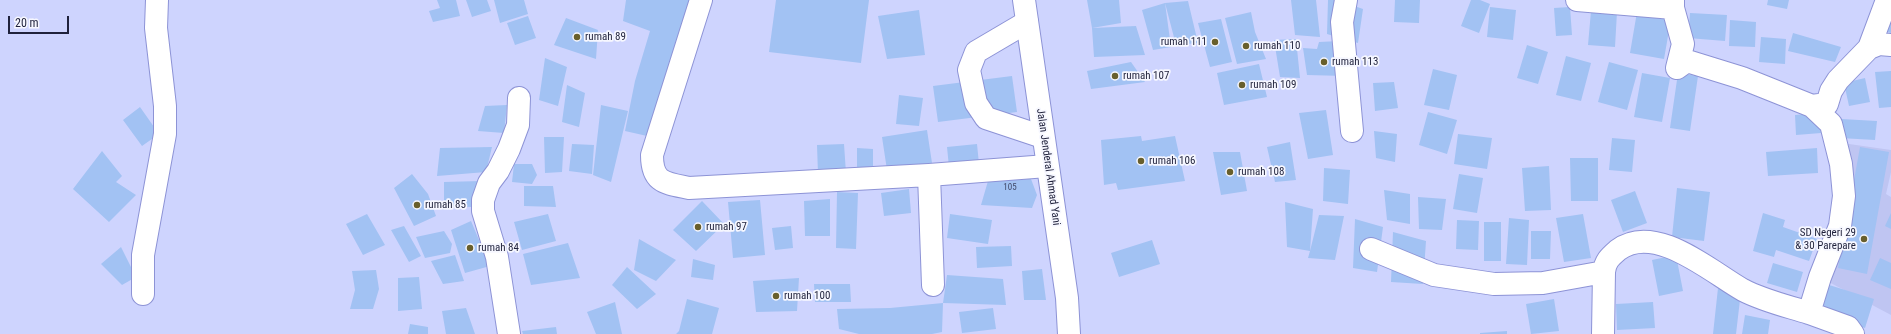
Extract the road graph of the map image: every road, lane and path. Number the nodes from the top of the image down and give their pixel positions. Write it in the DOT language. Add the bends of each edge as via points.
graph roads {
  1 [pos="157,0"];
  2 [pos="701,0"];
  3 [pos="1024,0"];
  4 [pos="1346,0"];
  5 [pos="1577,0"];
  6 [pos="1887,0"];
  7 [pos="1673,4"];
  8 [pos="1026,22"];
  9 [pos="1891,45"];
  10 [pos="1869,48"];
  11 [pos="519,98"];
  12 [pos="1812,106"];
  13 [pos="1352,131"];
  14 [pos="1043,137"];
  15 [pos="1048,166"];
  16 [pos="929,175"];
  17 [pos="1371,250"];
  18 [pos="1604,272"];
  19 [pos="933,285"];
  20 [pos="143,294"];
  21 [pos="1809,314"];
  22 [pos="509,334"];
  23 [pos="1069,334"];
  24 [pos="1603,334"];
  25 [pos="1852,334"];
  1 -- 20 [label="main road" via="156,28 165,106 165,134 143,255"];
  2 -- 16 [label="main road" via="652,155 652,167 658,178 689,188"];
  3 -- 8 [label="main road, Jalan Jenderal Ahmad Yani"];
  4 -- 13 [label="main road" via="1342,22"];
  5 -- 7 [label="main road"];
  6 -- 10 [label="main road"];
  7 -- 12 [label="main road" via="1683,44 1677,68 1688,61 1742,78"];
  8 -- 14 [label="main road, Jalan Jenderal Ahmad Yani"];
  8 -- 14 [label="main road" via="976,52 969,70 976,103 986,118"];
  9 -- 10 [label="main road" via="1879,44"];
  10 -- 12 [label="main road" via="1838,80 1827,104"];
  11 -- 22 [label="main road" via="518,125 483,200 483,211 497,257"];
  12 -- 21 [label="main road" via="1831,124 1841,164 1844,196 1840,226"];
  14 -- 15 [label="main road, Jalan Jenderal Ahmad Yani"];
  15 -- 16 [label="main road"];
  15 -- 23 [label="main road, Jalan Jenderal Ahmad Yani" via="1067,298"];
  16 -- 19 [label="main road"];
  17 -- 18 [label="main road" via="1434,275 1494,284 1543,283"];
  18 -- 21 [label="main road" via="1608,258 1630,243 1640,241 1660,244 1669,246 1750,293"];
  18 -- 24 [label="main road"];
  21 -- 25 [label="main road" via="1848,327"];
}
